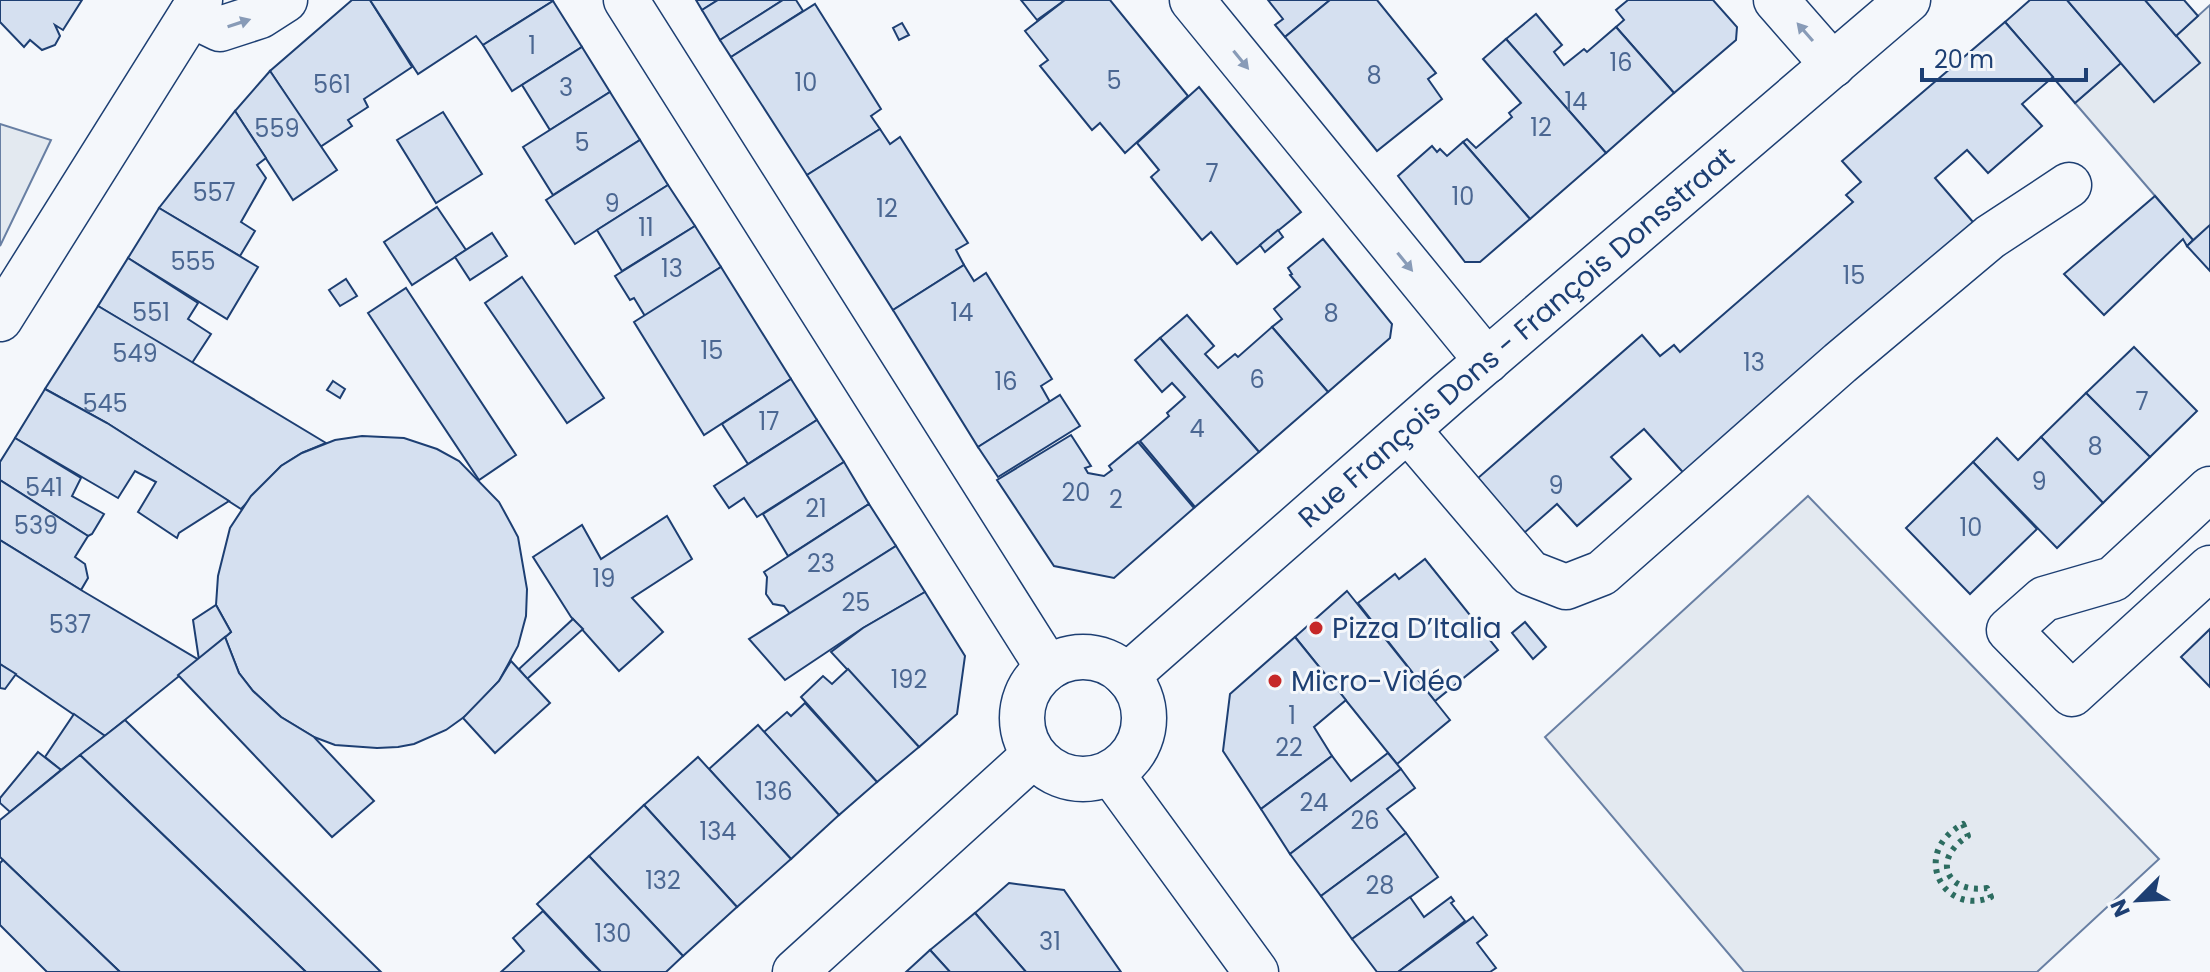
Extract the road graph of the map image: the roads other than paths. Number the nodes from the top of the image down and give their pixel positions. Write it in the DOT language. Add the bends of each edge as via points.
graph roads {
  1 [pos="285,0"];
  2 [pos="626,0"];
  3 [pos="1192,0"];
  4 [pos="1776,0"];
  5 [pos="1908,0"];
  6 [pos="195,8"];
  7 [pos="1833,65"];
  8 [pos="2069,185"];
  9 [pos="0,319"];
  10 [pos="1487,361"];
  11 [pos="1408,430"];
  12 [pos="2210,489"];
  13 [pos="2210,568"];
  14 [pos="1048,668"];
  15 [pos="1127,676"];
  16 [pos="1034,755"];
  17 [pos="1111,773"];
  18 [pos="795,972"];
  19 [pos="1256,972"];
  6 -- 1 [label="street, one-way" via="220,29 260,16"];
  2 -- 14 [label="street"];
  3 -- 10 [label="street, one-way"];
  7 -- 4 [label="street, one-way"];
  5 -- 7 [label="street, Rue François Dons - François Donsstraat"];
  6 -- 9 [label="street"];
  7 -- 10 [label="street, Rue François Dons - François Donsstraat"];
  8 -- 11 [label="street" via="1990,237 1602,573 1566,587 1530,573"];
  10 -- 11 [label="street, Rue François Dons - François Donsstraat"];
  11 -- 15 [label="street, Rue François Dons - François Donsstraat"];
  12 -- 13 [label="street" via="2113,579 2044,599 2009,630 2072,694"];
  14 -- 15 [label="street" via="1080,657 1114,665"];
  14 -- 16 [label="street" via="1027,693 1022,709 1026,741"];
  15 -- 17 [label="street" via="1143,710 1143,728 1132,754"];
  16 -- 17 [label="street" via="1061,776 1095,779"];
  16 -- 18 [label="street"];
  17 -- 19 [label="street"];
}
